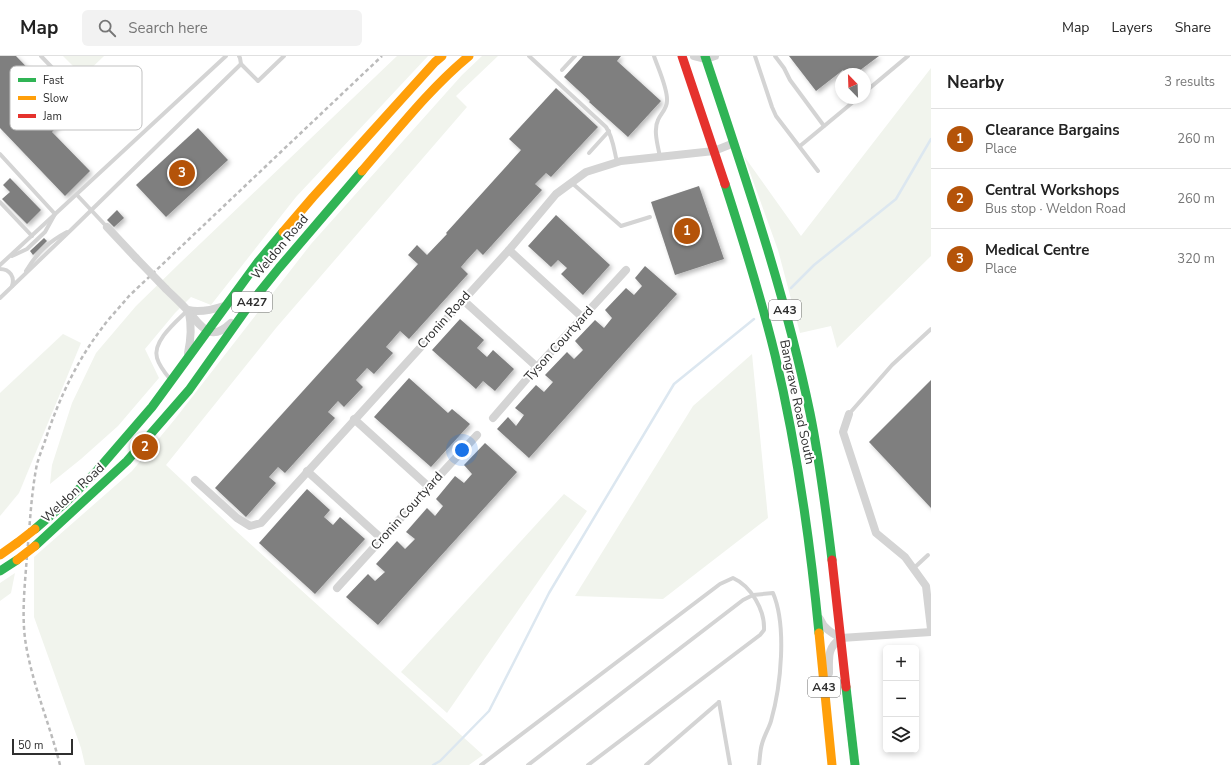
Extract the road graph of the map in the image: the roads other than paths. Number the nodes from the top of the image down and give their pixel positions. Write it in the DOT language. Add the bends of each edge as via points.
graph roads {
  1 [pos="41,56"];
  2 [pos="226,56"];
  3 [pos="239,56"];
  4 [pos="284,56"];
  5 [pos="442,56"];
  6 [pos="469,56"];
  7 [pos="529,56"];
  8 [pos="575,56"];
  9 [pos="654,56"];
  10 [pos="682,56"];
  11 [pos="694,56"];
  12 [pos="755,56"];
  13 [pos="775,56"];
  14 [pos="908,56"];
  15 [pos="709,57"];
  16 [pos="241,64"];
  17 [pos="51,66"];
  18 [pos="562,70"];
  19 [pos="871,87"];
  20 [pos="851,104"];
  21 [pos="824,126"];
  22 [pos="609,131"];
  23 [pos="734,143"];
  24 [pos="800,146"];
  25 [pos="714,150"];
  26 [pos="589,153"];
  27 [pos="0,154"];
  28 [pos="660,157"];
  29 [pos="617,162"];
  30 [pos="818,171"];
  31 [pos="572,182"];
  32 [pos="77,195"];
  33 [pos="0,202"];
  34 [pos="91,211"];
  35 [pos="55,214"];
  36 [pos="650,217"];
  37 [pos="107,227"];
  38 [pos="32,236"];
  39 [pos="508,250"];
  40 [pos="8,258"];
  41 [pos="0,266"];
  42 [pos="0,269"];
  43 [pos="626,270"];
  44 [pos="9,290"];
  45 [pos="0,292"];
  46 [pos="0,298"];
  47 [pos="463,300"];
  48 [pos="250,304"];
  49 [pos="225,306"];
  50 [pos="188,310"];
  51 [pos="582,317"];
  52 [pos="931,329"];
  53 [pos="207,331"];
  54 [pos="187,358"];
  55 [pos="537,367"];
  56 [pos="171,381"];
  57 [pos="849,414"];
  58 [pos="354,418"];
  59 [pos="493,418"];
  60 [pos="477,435"];
  61 [pos="307,471"];
  62 [pos="195,480"];
  63 [pos="429,487"];
  64 [pos="382,539"];
  65 [pos="0,555"];
  66 [pos="928,556"];
  67 [pos="913,569"];
  68 [pos="0,571"];
  69 [pos="338,588"];
  70 [pos="753,595"];
  71 [pos="816,609"];
  72 [pos="931,630"];
  73 [pos="841,638"];
  74 [pos="827,714"];
  75 [pos="481,765"];
  76 [pos="528,765"];
  77 [pos="588,765"];
  78 [pos="646,765"];
  79 [pos="730,765"];
  80 [pos="759,765"];
  81 [pos="832,765"];
  82 [pos="855,765"];
  1 -- 17 [label="lane"];
  2 -- 32 [label="lane"];
  3 -- 16 [label="lane"];
  4 -- 16 [label="lane" via="258,81"];
  5 -- 49 [label="highway, Weldon Road / A427" via="313,197"];
  6 -- 48 [label="highway, Weldon Road / A427" via="416,108"];
  7 -- 22 [label="lane"];
  8 -- 18 [label="lane"];
  9 -- 28 [label="lane" via="667,101 656,129"];
  10 -- 25 [label="highway, Bangrave Road South / A43"];
  11 -- 15 [label="street"];
  12 -- 24 [label="lane" via="776,116"];
  13 -- 21 [label="lane"];
  14 -- 19 [label="lane"];
  15 -- 23 [label="highway, Bangrave Road South / A43"];
  16 -- 34 [label="lane"];
  20 -- 21 [label="lane"];
  21 -- 24 [label="lane"];
  22 -- 26 [label="lane"];
  22 -- 29 [label="lane"];
  23 -- 25 [label="street, Cronin Road"];
  23 -- 73 [label="highway, Bangrave Road South / A43" via="766,241 806,396 820,471"];
  24 -- 30 [label="lane"];
  25 -- 28 [label="street, Cronin Road"];
  25 -- 71 [label="highway, Bangrave Road South / A43" via="745,244 784,398 799,474"];
  27 -- 35 [label="lane"];
  28 -- 29 [label="street, Cronin Road"];
  29 -- 31 [label="street, Cronin Road" via="586,172"];
  31 -- 36 [label="lane" via="621,226"];
  31 -- 39 [label="street, Cronin Road" via="556,194"];
  32 -- 34 [label="lane"];
  32 -- 35 [label="lane"];
  33 -- 38 [label="lane"];
  34 -- 37 [label="lane"];
  34 -- 44 [label="lane" via="72,229 54,239 34,257 23,276"];
  35 -- 38 [label="lane"];
  35 -- 40 [label="lane" via="45,232 27,249"];
  37 -- 50 [label="street, bridge"];
  38 -- 40 [label="lane"];
  39 -- 47 [label="street, Cronin Road"];
  39 -- 51 [label="street"];
  40 -- 41 [label="lane"];
  42 -- 44 [label="lane" via="7,270 12,276 13,284"];
  43 -- 51 [label="street, Tyson Courtyard"];
  44 -- 45 [label="lane"];
  44 -- 46 [label="lane"];
  47 -- 55 [label="street"];
  47 -- 58 [label="street, Cronin Road"];
  48 -- 53 [label="street" via="224,330"];
  48 -- 68 [label="highway, Weldon Road / A427, bridge" via="188,390 127,461 35,546"];
  49 -- 50 [label="street" via="196,312"];
  49 -- 53 [label="highway, Weldon Road / A427"];
  50 -- 53 [label="street"];
  50 -- 54 [label="street" via="191,338"];
  50 -- 56 [label="lane" via="157,345 157,358"];
  51 -- 55 [label="street, Tyson Courtyard"];
  52 -- 57 [label="lane" via="892,365"];
  53 -- 54 [label="highway, Weldon Road / A427"];
  54 -- 56 [label="highway, Weldon Road / A427"];
  55 -- 59 [label="street, Tyson Courtyard"];
  56 -- 65 [label="highway, Weldon Road / A427, bridge" via="95,473 35,529"];
  57 -- 67 [label="street" via="843,432 876,533 905,557"];
  58 -- 61 [label="street, Cronin Road"];
  58 -- 63 [label="street"];
  60 -- 63 [label="street, Cronin Courtyard"];
  61 -- 62 [label="street, Cronin Road" via="260,523 250,526 237,518"];
  61 -- 64 [label="street"];
  63 -- 64 [label="street, Cronin Courtyard"];
  64 -- 69 [label="street, Cronin Courtyard"];
  66 -- 67 [label="lane"];
  67 -- 72 [label="street" via="926,586"];
  70 -- 75 [label="lane" via="739,580 733,578 720,584"];
  70 -- 76 [label="lane" via="743,600"];
  70 -- 77 [label="lane" via="764,622 764,630 760,635"];
  70 -- 80 [label="lane" via="773,593 781,630 781,670"];
  71 -- 73 [label="street" via="822,624"];
  71 -- 74 [label="highway, Bangrave Road South / A43"];
  72 -- 73 [label="street"];
  73 -- 74 [label="street" via="833,644 830,655"];
  73 -- 82 [label="highway, Bangrave Road South / A43"];
  74 -- 81 [label="highway, Bangrave Road South / A43"];
  78 -- 79 [label="lane" via="719,702"];
}
